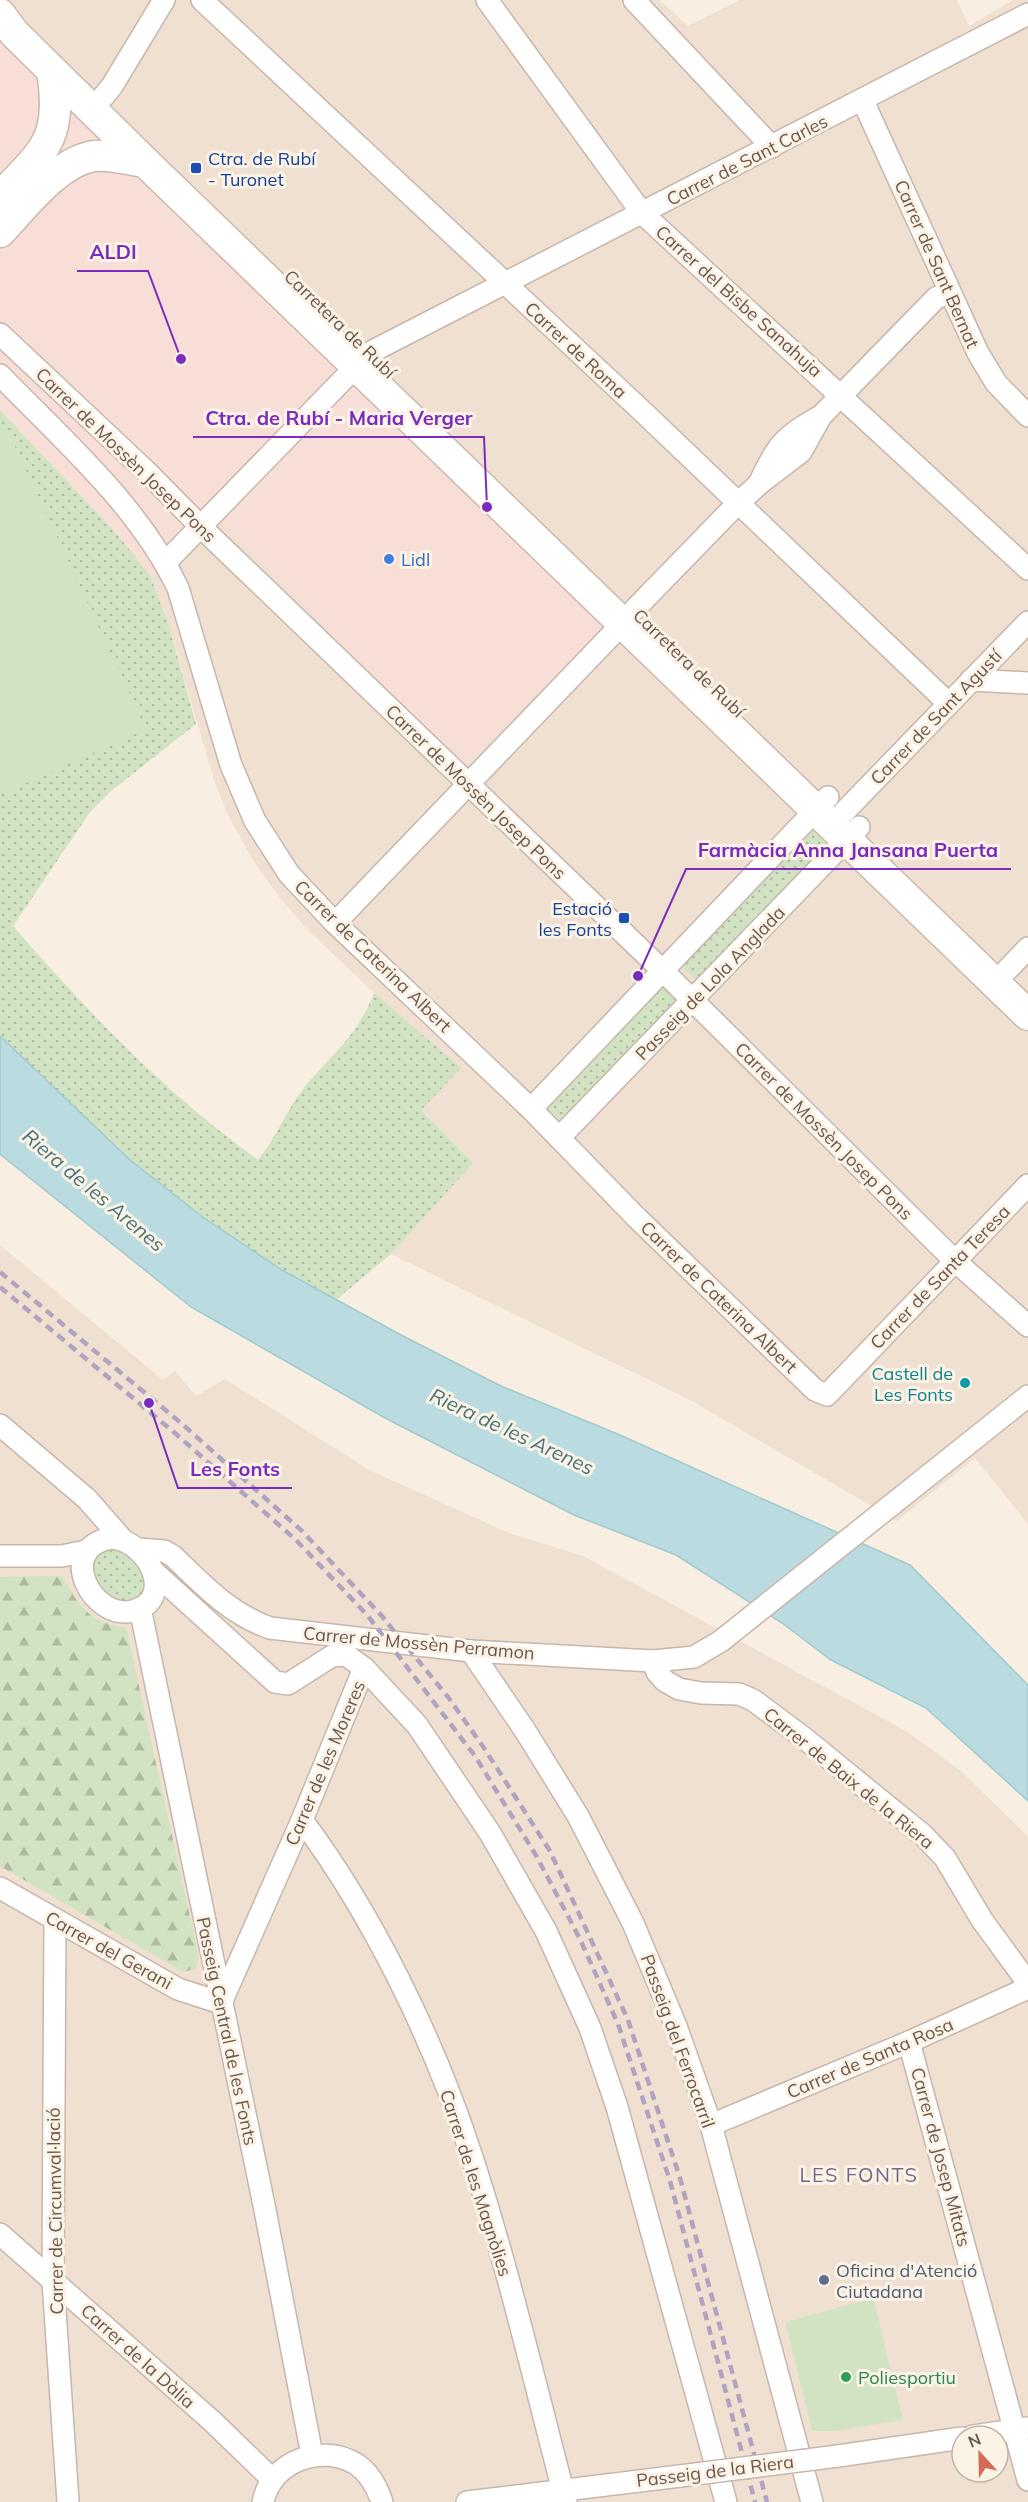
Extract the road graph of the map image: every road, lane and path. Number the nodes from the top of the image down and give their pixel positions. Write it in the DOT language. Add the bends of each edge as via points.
graph roads {
  1 [pos="164,0"];
  2 [pos="202,0"];
  3 [pos="487,0"];
  4 [pos="634,0"];
  5 [pos="0,12"];
  6 [pos="1028,14"];
  7 [pos="44,63"];
  8 [pos="103,97"];
  9 [pos="863,100"];
  10 [pos="772,147"];
  11 [pos="145,162"];
  12 [pos="0,197"];
  13 [pos="642,213"];
  14 [pos="0,232"];
  15 [pos="506,283"];
  16 [pos="950,292"];
  17 [pos="0,334"];
  18 [pos="363,359"];
  19 [pos="0,375"];
  20 [pos="840,395"];
  21 [pos="1028,416"];
  22 [pos="738,503"];
  23 [pos="200,526"];
  24 [pos="166,562"];
  25 [pos="1028,569"];
  26 [pos="628,616"];
  27 [pos="1028,622"];
  28 [pos="971,680"];
  29 [pos="1028,683"];
  30 [pos="948,703"];
  31 [pos="469,784"];
  32 [pos="839,817"];
  33 [pos="335,923"];
  34 [pos="1028,948"];
  35 [pos="662,970"];
  36 [pos="1018,979"];
  37 [pos="692,1001"];
  38 [pos="1028,1015"];
  39 [pos="531,1109"];
  40 [pos="559,1138"];
  41 [pos="1025,1193"];
  42 [pos="954,1260"];
  43 [pos="1028,1326"];
  44 [pos="828,1395"];
  45 [pos="1028,1396"];
  46 [pos="0,1425"];
  47 [pos="130,1544"];
  48 [pos="86,1551"];
  49 [pos="0,1556"];
  50 [pos="153,1571"];
  51 [pos="140,1608"];
  52 [pos="471,1651"];
  53 [pos="653,1661"];
  54 [pos="364,1668"];
  55 [pos="302,1820"];
  56 [pos="0,1888"];
  57 [pos="55,1920"];
  58 [pos="1028,1983"];
  59 [pos="1028,1988"];
  60 [pos="221,2003"];
  61 [pos="909,2042"];
  62 [pos="711,2125"];
  63 [pos="0,2234"];
  64 [pos="53,2281"];
  65 [pos="1022,2429"];
  66 [pos="950,2440"];
  67 [pos="312,2456"];
  68 [pos="273,2480"];
  69 [pos="1028,2480"];
  70 [pos="565,2496"];
  71 [pos="68,2502"];
  72 [pos="263,2502"];
  73 [pos="382,2502"];
  74 [pos="467,2502"];
  75 [pos="726,2502"];
  76 [pos="812,2502"];
  1 -- 8 [label="street"];
  2 -- 15 [label="street, Carrer de Roma"];
  3 -- 13 [label="street, Carrer del Bisbe Sanahuja"];
  4 -- 10 [label="street"];
  5 -- 7 [label="main road, Carretera de Rubí"];
  5 -- 8 [label="main road, Carretera de Rubí" via="41,37"];
  6 -- 9 [label="street, Carrer de Sant Carles"];
  7 -- 8 [label="main road"];
  7 -- 11 [label="main road, Carretera de Rubí"];
  7 -- 12 [label="main road" via="56,100 55,126 37,157"];
  8 -- 18 [label="main road, Carretera de Rubí"];
  9 -- 10 [label="street, Carrer de Sant Carles"];
  9 -- 16 [label="street, Carrer de Sant Bernat"];
  10 -- 13 [label="street, Carrer de Sant Carles"];
  11 -- 14 [label="main road" via="106,156 79,160 56,174"];
  11 -- 18 [label="main road, Carretera de Rubí"];
  13 -- 15 [label="street, Carrer de Sant Carles"];
  13 -- 20 [label="street, Carrer del Bisbe Sanahuja"];
  15 -- 18 [label="street, Carrer de Sant Carles"];
  15 -- 22 [label="street, Carrer de Roma"];
  16 -- 20 [label="street" via="936,298"];
  16 -- 21 [label="street, Carrer de Sant Bernat" via="987,370"];
  17 -- 23 [label="street, Carrer de Mossèn Josep Pons"];
  18 -- 23 [label="street, Carrer de Sant Carles"];
  18 -- 26 [label="main road, Carretera de Rubí"];
  19 -- 24 [label="street, Carrer de Caterina Albert" via="115,495"];
  20 -- 22 [label="street" via="821,416 783,440 759,484"];
  20 -- 25 [label="street, Carrer del Bisbe Sanahuja"];
  22 -- 26 [label="street"];
  22 -- 30 [label="street, Carrer de Roma"];
  23 -- 24 [label="street, Carrer de Sant Carles"];
  23 -- 31 [label="street, Carrer de Mossèn Josep Pons"];
  24 -- 33 [label="street, Carrer de Caterina Albert" via="189,622 231,765 255,821 289,874"];
  26 -- 31 [label="street"];
  26 -- 32 [label="main road, Carretera de Rubí"];
  27 -- 28 [label="street, Carrer de Sant Agustí"];
  28 -- 29 [label="street"];
  28 -- 30 [label="street, Carrer de Sant Agustí"];
  30 -- 32 [label="street, Carrer de Sant Agustí"];
  31 -- 33 [label="street"];
  31 -- 35 [label="street, Carrer de Mossèn Josep Pons"];
  32 -- 35 [label="street"];
  32 -- 36 [label="main road"];
  32 -- 37 [label="street, Passeig de Lola Anglada"];
  32 -- 38 [label="main road"];
  33 -- 39 [label="street, Carrer de Caterina Albert"];
  34 -- 36 [label="street"];
  35 -- 37 [label="street, Carrer de Mossèn Josep Pons"];
  35 -- 39 [label="street"];
  37 -- 40 [label="street, Passeig de Lola Anglada"];
  37 -- 42 [label="street, Carrer de Mossèn Josep Pons"];
  39 -- 40 [label="street, Carrer de Caterina Albert"];
  40 -- 44 [label="street, Carrer de Caterina Albert" via="815,1390"];
  41 -- 42 [label="street, Carrer de Santa Teresa"];
  42 -- 43 [label="street, Carrer de Mossèn Josep Pons"];
  42 -- 44 [label="street, Carrer de Santa Teresa"];
  45 -- 53 [label="street, Carrer de Mossèn Perramon" via="722,1641 694,1657"];
  46 -- 47 [label="street" via="87,1499"];
  47 -- 48 [label="street" via="102,1540"];
  47 -- 50 [label="street"];
  47 -- 52 [label="street, Carrer de Mossèn Perramon" via="173,1556 226,1606 254,1623"];
  48 -- 49 [label="street" via="62,1556"];
  48 -- 51 [label="street" via="83,1577 92,1593 113,1610"];
  50 -- 51 [label="street" via="152,1597"];
  50 -- 54 [label="street, Carrer de les Moreres" via="275,1682 288,1684 332,1656 346,1655"];
  51 -- 60 [label="street, Passeig Central de les Fonts"];
  52 -- 53 [label="street, Carrer de Mossèn Perramon"];
  52 -- 62 [label="street, Passeig del Ferrocarril" via="578,1816 633,1923 695,2075"];
  53 -- 58 [label="street, Carrer de Baix de la Riera" via="665,1681 679,1689 701,1694 739,1694 753,1700 923,1835 945,1858 982,1920"];
  54 -- 55 [label="street, Carrer de les Moreres"];
  54 -- 75 [label="street" via="417,1725 490,1833 546,1931 590,2028 620,2118"];
  55 -- 60 [label="street, Carrer de les Moreres"];
  55 -- 70 [label="street, Carrer de les Magnòlies" via="393,1968 437,2064 492,2222"];
  56 -- 57 [label="street, Carrer del Gerani"];
  57 -- 60 [label="street, Carrer del Gerani" via="178,1989"];
  57 -- 64 [label="street, Carrer de Circumval·lació"];
  59 -- 61 [label="street, Carrer de Santa Rosa"];
  60 -- 67 [label="street, Passeig Central de les Fonts"];
  61 -- 62 [label="street, Carrer de Santa Rosa"];
  61 -- 65 [label="street, Carrer de Josep Mitats"];
  62 -- 76 [label="street, Passeig del Ferrocarril"];
  63 -- 64 [label="street, Carrer de la Dàlia"];
  64 -- 68 [label="street, Carrer de la Dàlia"];
  64 -- 71 [label="street, Carrer de Circumval·lació"];
  65 -- 69 [label="street, Carrer de Josep Mitats"];
  66 -- 70 [label="street, Passeig de la Riera, bridge" via="680,2476"];
  67 -- 68 [label="street" via="292,2463"];
  67 -- 73 [label="street" via="342,2458 357,2465 373,2481"];
  68 -- 72 [label="street"];
  70 -- 74 [label="street, Passeig de la Riera"];
}
